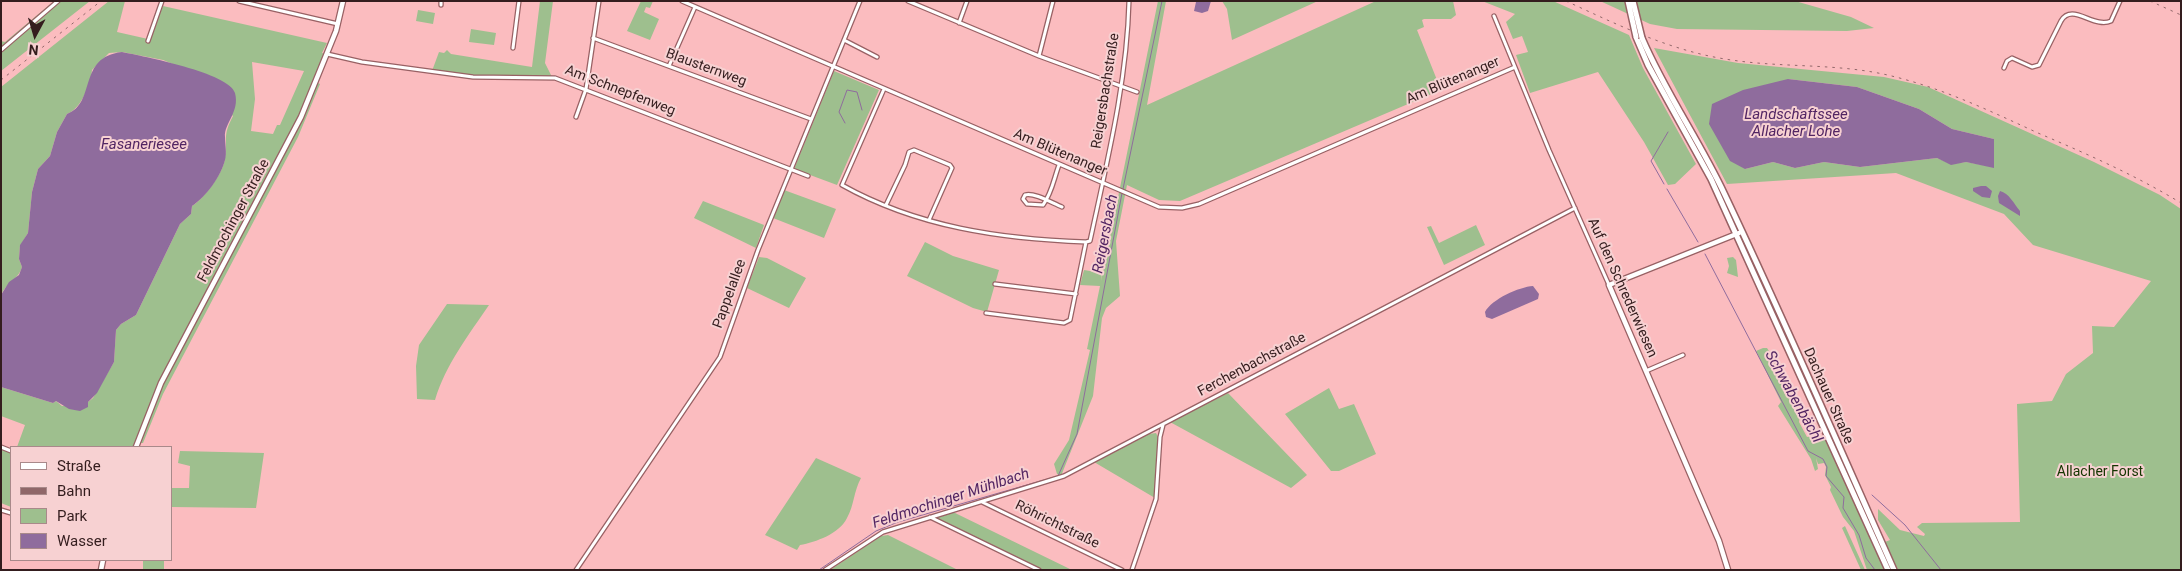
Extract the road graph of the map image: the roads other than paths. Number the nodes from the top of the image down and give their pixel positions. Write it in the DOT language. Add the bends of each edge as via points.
graph roads {
  1 [pos="58,1"];
  2 [pos="162,1"];
  3 [pos="238,1"];
  4 [pos="343,1"];
  5 [pos="519,1"];
  6 [pos="600,1"];
  7 [pos="682,1"];
  8 [pos="860,1"];
  9 [pos="908,1"];
  10 [pos="967,1"];
  11 [pos="1053,1"];
  12 [pos="1128,1"];
  13 [pos="1628,1"];
  14 [pos="1633,1"];
  15 [pos="2120,1"];
  16 [pos="695,7"];
  17 [pos="1494,16"];
  18 [pos="959,23"];
  19 [pos="338,24"];
  20 [pos="593,38"];
  21 [pos="1639,38"];
  22 [pos="844,40"];
  23 [pos="148,41"];
  24 [pos="513,48"];
  25 [pos="1,50"];
  26 [pos="327,54"];
  27 [pos="877,56"];
  28 [pos="1039,56"];
  29 [pos="669,66"];
  30 [pos="833,67"];
  31 [pos="1515,67"];
  32 [pos="2004,68"];
  33 [pos="1120,86"];
  34 [pos="884,89"];
  35 [pos="586,90"];
  36 [pos="1137,92"];
  37 [pos="1673,105"];
  38 [pos="576,117"];
  39 [pos="811,119"];
  40 [pos="1059,165"];
  41 [pos="792,170"];
  42 [pos="808,176"];
  43 [pos="1102,184"];
  44 [pos="1046,201"];
  45 [pos="886,205"];
  46 [pos="1062,207"];
  47 [pos="1575,208"];
  48 [pos="929,220"];
  49 [pos="1742,232"];
  50 [pos="1736,235"];
  51 [pos="1086,242"];
  52 [pos="995,284"];
  53 [pos="1609,285"];
  54 [pos="1076,294"];
  55 [pos="986,313"];
  56 [pos="1683,355"];
  57 [pos="1646,371"];
  58 [pos="1163,424"];
  59 [pos="1154,430"];
  60 [pos="1160,434"];
  61 [pos="136,446"];
  62 [pos="982,502"];
  63 [pos="930,517"];
  64 [pos="576,570"];
  65 [pos="825,570"];
  66 [pos="1039,570"];
  67 [pos="1122,570"];
  68 [pos="1132,570"];
  69 [pos="1728,570"];
  70 [pos="1888,570"];
  71 [pos="1894,570"];
  1 -- 25 [label="street"];
  2 -- 23 [label="street"];
  3 -- 19 [label="street"];
  4 -- 19 [label="main road, Feldmochinger Straße"];
  5 -- 24 [label="street"];
  6 -- 20 [label="street"];
  7 -- 16 [label="street, Am Blütenanger"];
  8 -- 22 [label="street, Pappelallee"];
  9 -- 18 [label="street"];
  10 -- 18 [label="street"];
  11 -- 28 [label="street"];
  12 -- 33 [label="street, Reigersbachstraße" via="1128,34"];
  13 -- 21 [label="main road, Dachauer Straße, bridge"];
  14 -- 21 [label="main road, Dachauer Straße, bridge"];
  15 -- 32 [label="street" via="2111,21 2106,24 2066,14 2037,67 2012,58"];
  16 -- 29 [label="street"];
  16 -- 30 [label="street, Am Blütenanger"];
  17 -- 31 [label="street, Auf den Schrederwiesen"];
  18 -- 28 [label="street"];
  19 -- 26 [label="main road, Feldmochinger Straße"];
  20 -- 29 [label="street, Blausternweg"];
  20 -- 35 [label="street"];
  21 -- 37 [label="main road, Dachauer Straße" via="1648,66"];
  22 -- 27 [label="street"];
  22 -- 30 [label="street, Pappelallee"];
  26 -- 35 [label="street, Am Schnepfenweg" via="473,77 552,78"];
  26 -- 61 [label="main road, Feldmochinger Straße" via="293,134 157,391"];
  28 -- 33 [label="street"];
  29 -- 39 [label="street, Blausternweg"];
  30 -- 34 [label="street, Am Blütenanger"];
  30 -- 39 [label="street, Pappelallee"];
  31 -- 43 [label="street, Am Blütenanger" via="1199,204 1182,208 1159,207"];
  31 -- 47 [label="street, Auf den Schrederwiesen"];
  33 -- 36 [label="street"];
  33 -- 43 [label="street, Reigersbachstraße"];
  34 -- 40 [label="street, Am Blütenanger"];
  34 -- 45 [label="street" via="842,186"];
  35 -- 38 [label="street"];
  35 -- 41 [label="street, Am Schnepfenweg"];
  37 -- 49 [label="main road, Dachauer Straße" via="1705,154"];
  37 -- 50 [label="main road, Dachauer Straße"];
  39 -- 41 [label="street, Pappelallee"];
  40 -- 43 [label="street, Am Blütenanger"];
  40 -- 44 [label="street"];
  41 -- 42 [label="street, Am Schnepfenweg"];
  41 -- 64 [label="street, Pappelallee" via="758,250 720,357"];
  43 -- 51 [label="street, Reigersbachstraße" via="1090,241"];
  44 -- 44 [label="street" via="1040,206 1027,204 1023,198 1030,194"];
  44 -- 46 [label="street"];
  45 -- 48 [label="street"];
  45 -- 48 [label="street" via="909,152 914,150 950,164 952,168"];
  47 -- 53 [label="street, Auf den Schrederwiesen"];
  47 -- 58 [label="street, Ferchenbachstraße"];
  48 -- 51 [label="street" via="995,236"];
  49 -- 50 [label="main road"];
  49 -- 71 [label="main road, Dachauer Straße"];
  50 -- 53 [label="main road"];
  50 -- 70 [label="main road, Dachauer Straße"];
  51 -- 54 [label="street, Reigersbachstraße"];
  52 -- 54 [label="street"];
  53 -- 57 [label="main road, Auf den Schrederwiesen"];
  54 -- 55 [label="street, Reigersbachstraße" via="1070,320 1064,323"];
  56 -- 57 [label="street"];
  57 -- 69 [label="main road, Auf den Schrederwiesen"];
  58 -- 59 [label="street, Ferchenbachstraße"];
  58 -- 60 [label="street"];
  59 -- 60 [label="street"];
  59 -- 62 [label="street, Ferchenbachstraße" via="1064,476"];
  60 -- 68 [label="street" via="1156,499"];
  62 -- 63 [label="street, Ferchenbachstraße"];
  62 -- 67 [label="street, Röhrichtstraße"];
  63 -- 65 [label="street, Ferchenbachstraße" via="883,532"];
  63 -- 66 [label="street"];
}
